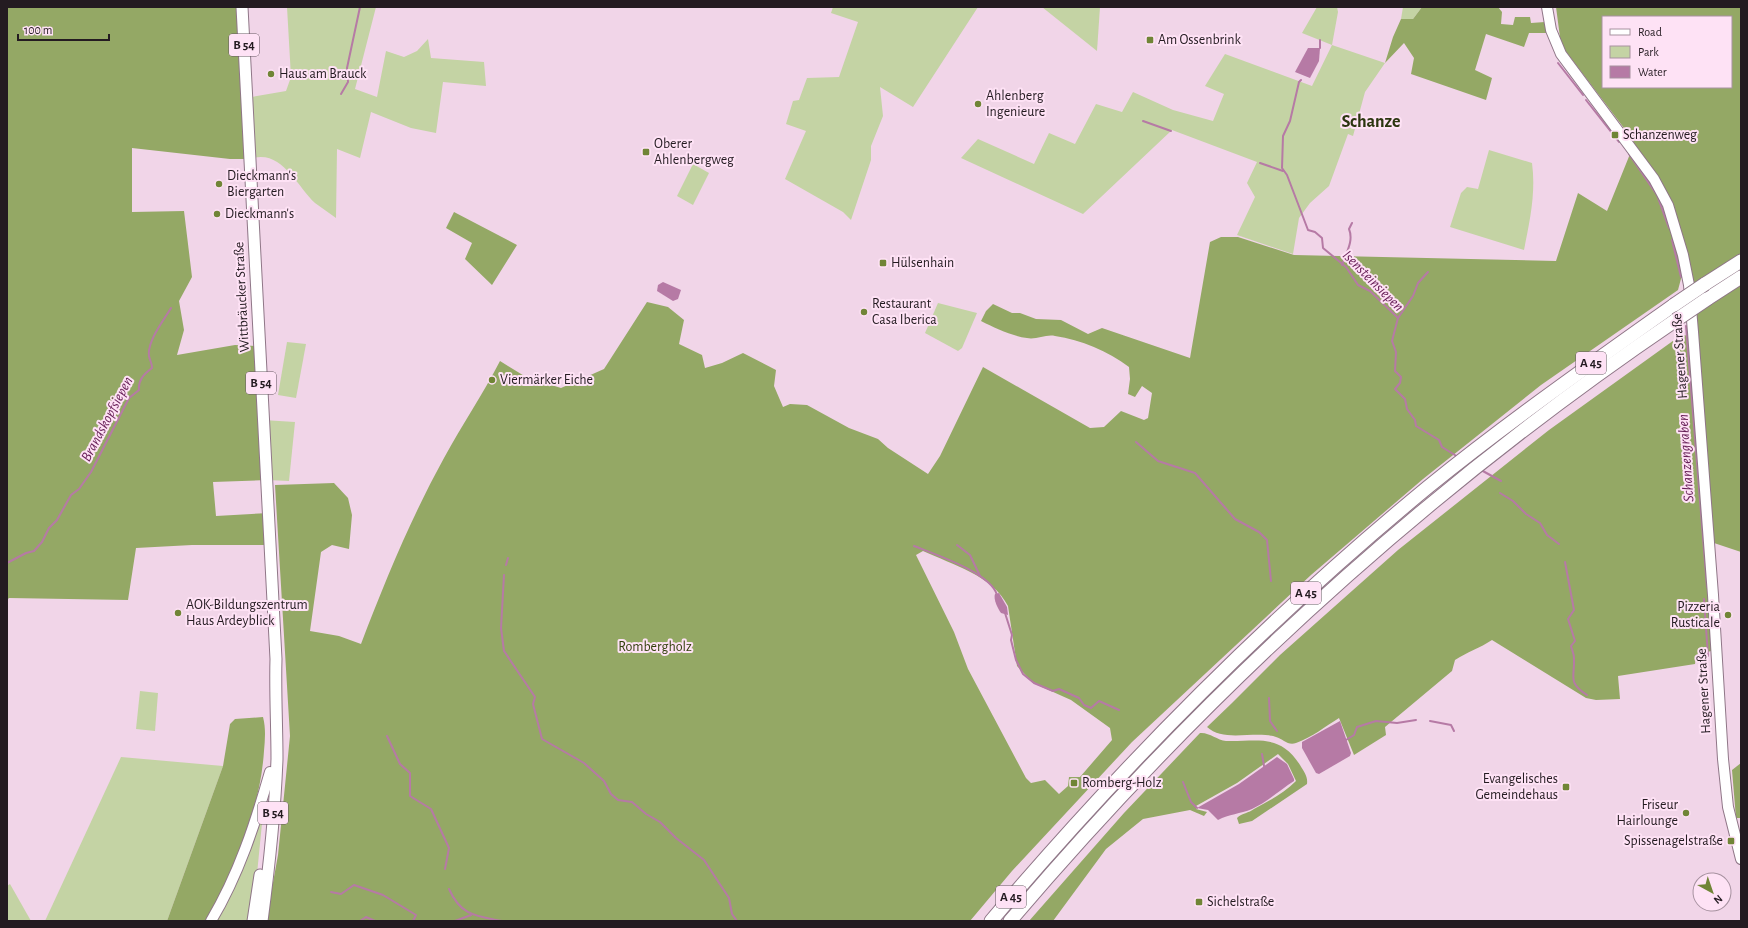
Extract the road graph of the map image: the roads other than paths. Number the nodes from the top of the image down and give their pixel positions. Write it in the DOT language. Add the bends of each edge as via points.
graph roads {
  1 [pos="242,7"];
  2 [pos="1548,7"];
  3 [pos="1741,261"];
  4 [pos="1741,277"];
  5 [pos="275,705"];
  6 [pos="270,772"];
  7 [pos="1741,859"];
  8 [pos="211,921"];
  9 [pos="253,921"];
  10 [pos="262,921"];
  11 [pos="990,921"];
  12 [pos="1010,921"];
  1 -- 5 [label="main road, Wittbräucker Straße / B 54" via="275,625"];
  2 -- 7 [label="main road, Hagener Straße" via="1551,30 1558,49 1654,179 1668,205 1683,255 1693,332 1715,616 1723,759 1728,807"];
  3 -- 11 [label="highway, A 45, bridge" via="1674,305 1509,423 1328,573 1172,720 1104,791"];
  4 -- 12 [label="highway, A 45, bridge" via="1566,397 1439,499 1316,604 1201,713 1076,845"];
  5 -- 6 [label="main road, B 54"];
  5 -- 10 [label="main road, B 54" via="277,760"];
  6 -- 8 [label="main road" via="239,868"];
  6 -- 9 [label="main road, B 54"];
}
